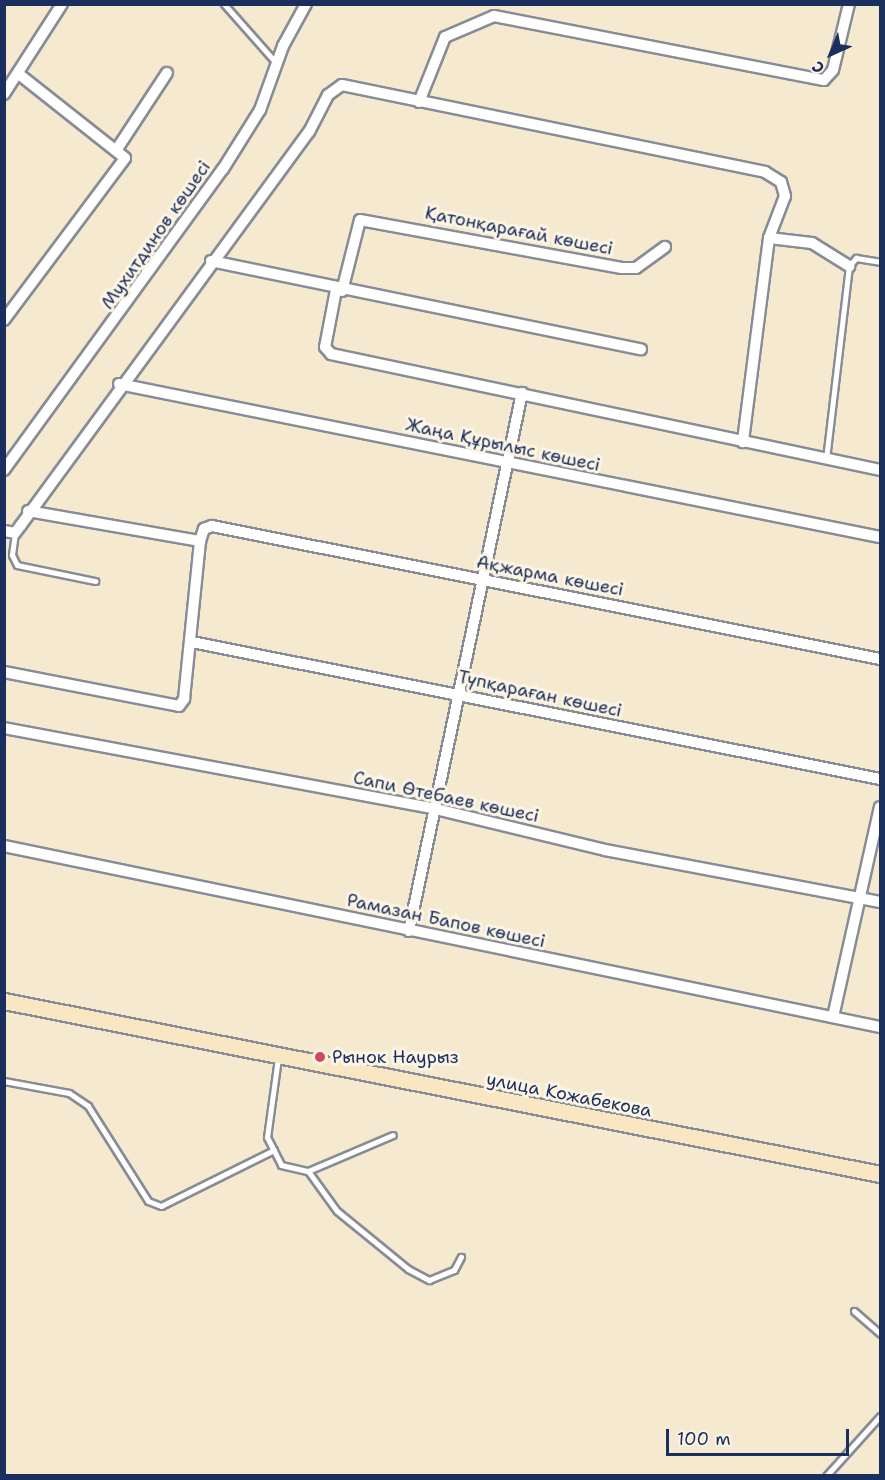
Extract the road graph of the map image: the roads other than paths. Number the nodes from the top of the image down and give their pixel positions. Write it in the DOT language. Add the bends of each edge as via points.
graph roads {
  1 [pos="62,4"];
  2 [pos="224,4"];
  3 [pos="306,4"];
  4 [pos="849,4"];
  5 [pos="278,65"];
  6 [pos="167,73"];
  7 [pos="20,75"];
  8 [pos="4,94"];
  9 [pos="419,102"];
  10 [pos="117,149"];
  11 [pos="769,238"];
  12 [pos="665,247"];
  13 [pos="211,261"];
  14 [pos="880,262"];
  15 [pos="849,266"];
  16 [pos="339,290"];
  17 [pos="4,320"];
  18 [pos="641,349"];
  19 [pos="119,384"];
  20 [pos="522,393"];
  21 [pos="743,442"];
  22 [pos="826,459"];
  23 [pos="509,462"];
  24 [pos="4,470"];
  25 [pos="880,470"];
  26 [pos="28,511"];
  27 [pos="10,532"];
  28 [pos="880,537"];
  29 [pos="200,541"];
  30 [pos="484,580"];
  31 [pos="95,581"];
  32 [pos="192,642"];
  33 [pos="880,659"];
  34 [pos="4,672"];
  35 [pos="462,694"];
  36 [pos="4,728"];
  37 [pos="880,779"];
  38 [pos="880,807"];
  39 [pos="436,809"];
  40 [pos="4,846"];
  41 [pos="862,899"];
  42 [pos="880,902"];
  43 [pos="409,931"];
  44 [pos="4,1001"];
  45 [pos="833,1017"];
  46 [pos="880,1027"];
  47 [pos="279,1057"];
  48 [pos="4,1081"];
  49 [pos="393,1135"];
  50 [pos="274,1150"];
  51 [pos="308,1171"];
  52 [pos="880,1174"];
  53 [pos="461,1257"];
  54 [pos="854,1311"];
  55 [pos="880,1334"];
  56 [pos="880,1416"];
  57 [pos="826,1476"];
  1 -- 7 [label="street"];
  2 -- 5 [label="lane"];
  3 -- 5 [label="street, Мухитдинов көшесі"];
  4 -- 9 [label="street" via="833,70 824,80 494,16 445,37"];
  5 -- 24 [label="street, Мухитдинов көшесі" via="260,110 222,169"];
  6 -- 10 [label="street"];
  7 -- 8 [label="street"];
  7 -- 10 [label="street"];
  9 -- 11 [label="street" via="765,172 781,182 785,196"];
  9 -- 13 [label="street" via="335,87 309,132"];
  10 -- 17 [label="street" via="125,159 121,170"];
  11 -- 15 [label="street" via="812,243"];
  11 -- 21 [label="street"];
  12 -- 16 [label="street, Қатонқарағай көшесі" via="636,268 622,268 360,220"];
  13 -- 16 [label="street"];
  13 -- 19 [label="street"];
  14 -- 15 [label="lane" via="856,258"];
  15 -- 22 [label="lane"];
  16 -- 18 [label="street"];
  16 -- 20 [label="street" via="325,347 331,354"];
  19 -- 23 [label="street, Жаңа Құрылыс көшесі"];
  19 -- 26 [label="street"];
  20 -- 21 [label="street"];
  20 -- 23 [label="street"];
  21 -- 22 [label="street"];
  22 -- 25 [label="street"];
  23 -- 28 [label="street, Жаңа Құрылыс көшесі"];
  23 -- 30 [label="street"];
  26 -- 27 [label="street"];
  26 -- 29 [label="street"];
  27 -- 31 [label="lane" via="17,565"];
  29 -- 30 [label="street, Ақжарма көшесі" via="204,530 212,526"];
  29 -- 32 [label="street"];
  30 -- 33 [label="street, Ақжарма көшесі"];
  30 -- 35 [label="street"];
  32 -- 34 [label="street" via="178,706"];
  32 -- 35 [label="street, Түпқараған көшесі"];
  35 -- 37 [label="street, Түпқараған көшесі"];
  35 -- 39 [label="street"];
  36 -- 39 [label="street, Сапи Өтебаев көшесі"];
  38 -- 41 [label="street"];
  39 -- 41 [label="street, Сапи Өтебаев көшесі" via="605,850"];
  39 -- 43 [label="street"];
  40 -- 43 [label="street, Рамазан Бапов көшесі"];
  41 -- 42 [label="street, Сапи Өтебаев көшесі"];
  41 -- 45 [label="street"];
  43 -- 45 [label="street, Рамазан Бапов көшесі"];
  44 -- 47 [label="main road, улица Кожабекова"];
  45 -- 46 [label="street, Рамазан Бапов көшесі"];
  47 -- 50 [label="lane" via="267,1137"];
  47 -- 52 [label="main road, улица Кожабекова"];
  48 -- 50 [label="lane" via="69,1093 88,1106 148,1201 161,1206"];
  49 -- 51 [label="lane"];
  50 -- 51 [label="lane" via="281,1165"];
  51 -- 53 [label="lane" via="337,1211 408,1269 429,1280 454,1270"];
  54 -- 55 [label="lane"];
  56 -- 57 [label="lane"];
}
